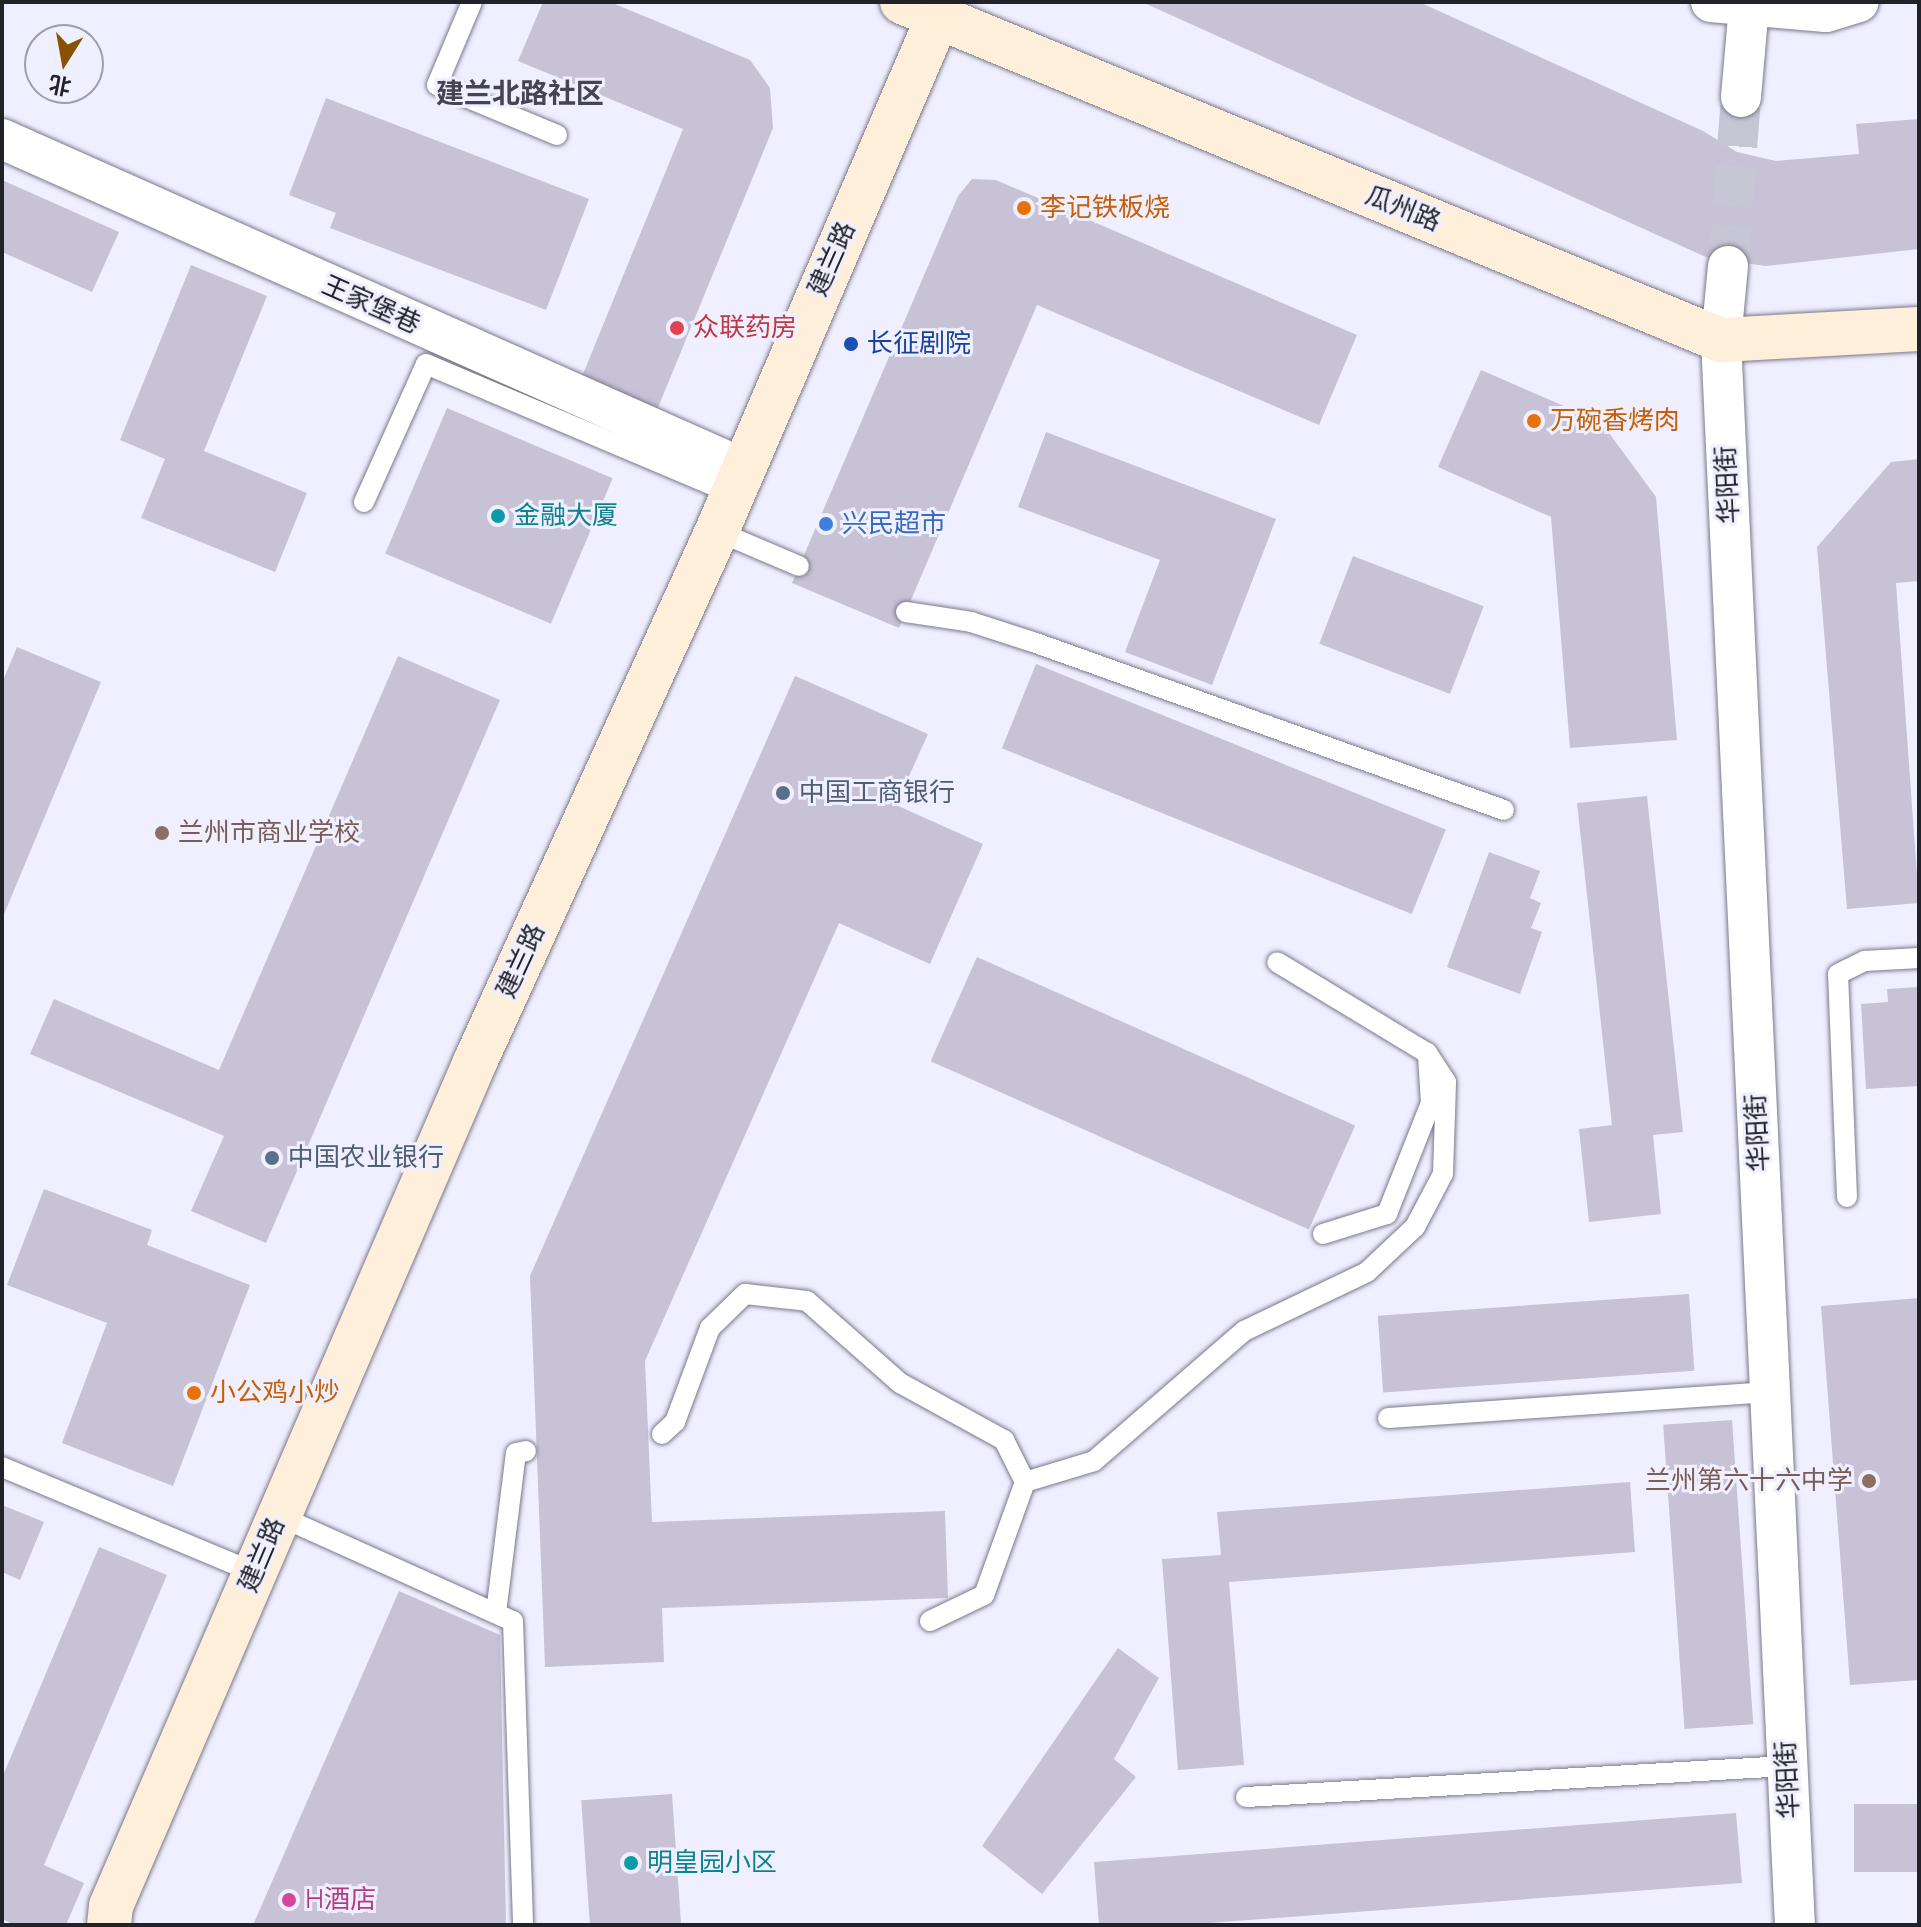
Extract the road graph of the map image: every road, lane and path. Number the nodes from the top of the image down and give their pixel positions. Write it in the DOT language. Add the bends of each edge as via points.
graph roads {
  1 [pos="472,2"];
  2 [pos="1858,2"];
  3 [pos="1730,4"];
  4 [pos="928,7"];
  5 [pos="1741,97"];
  6 [pos="557,135"];
  7 [pos="2,139"];
  8 [pos="1728,266"];
  9 [pos="1919,329"];
  10 [pos="1721,340"];
  11 [pos="730,497"];
  12 [pos="364,502"];
  13 [pos="799,566"];
  14 [pos="906,612"];
  15 [pos="1504,810"];
  16 [pos="1919,958"];
  17 [pos="1277,962"];
  18 [pos="1427,1053"];
  19 [pos="1847,1197"];
  20 [pos="1323,1234"];
  21 [pos="1770,1392"];
  22 [pos="1388,1418"];
  23 [pos="662,1434"];
  24 [pos="526,1451"];
  25 [pos="2,1467"];
  26 [pos="1025,1482"];
  27 [pos="279,1516"];
  28 [pos="255,1573"];
  29 [pos="496,1613"];
  30 [pos="930,1621"];
  31 [pos="1787,1766"];
  32 [pos="1246,1797"];
  33 [pos="109,1925"];
  34 [pos="523,1925"];
  35 [pos="1795,1925"];
  1 -- 6 [label="lane" via="437,85"];
  2 -- 3 [label="street" via="1826,12"];
  3 -- 5 [label="street"];
  4 -- 10 [label="street, 瓜州路"];
  4 -- 11 [label="street, 建兰路"];
  7 -- 11 [label="street, 王家堡巷"];
  8 -- 10 [label="street, 华阳街"];
  9 -- 10 [label="street, 瓜州路"];
  10 -- 21 [label="street, 华阳街"];
  11 -- 12 [label="lane" via="426,364"];
  11 -- 13 [label="lane"];
  11 -- 27 [label="street, 建兰路" via="475,1062"];
  14 -- 15 [label="lane" via="971,622 1033,642"];
  16 -- 19 [label="lane" via="1865,961 1838,974"];
  17 -- 18 [label="lane"];
  18 -- 20 [label="lane" via="1431,1103 1387,1214"];
  18 -- 26 [label="lane" via="1446,1082 1448,1127 1443,1174 1415,1227 1367,1272 1244,1331 1094,1461"];
  21 -- 22 [label="lane"];
  21 -- 31 [label="street, 华阳街"];
  23 -- 26 [label="lane" via="675,1422 710,1328 745,1294 807,1301 900,1383 1004,1440"];
  24 -- 29 [label="lane" via="516,1453"];
  25 -- 28 [label="lane"];
  26 -- 30 [label="lane" via="984,1595"];
  27 -- 28 [label="street, 建兰路"];
  27 -- 29 [label="lane"];
  28 -- 33 [label="street, 建兰路" via="111,1906"];
  29 -- 34 [label="lane" via="513,1621"];
  31 -- 32 [label="lane"];
  31 -- 35 [label="street, 华阳街"];
}
